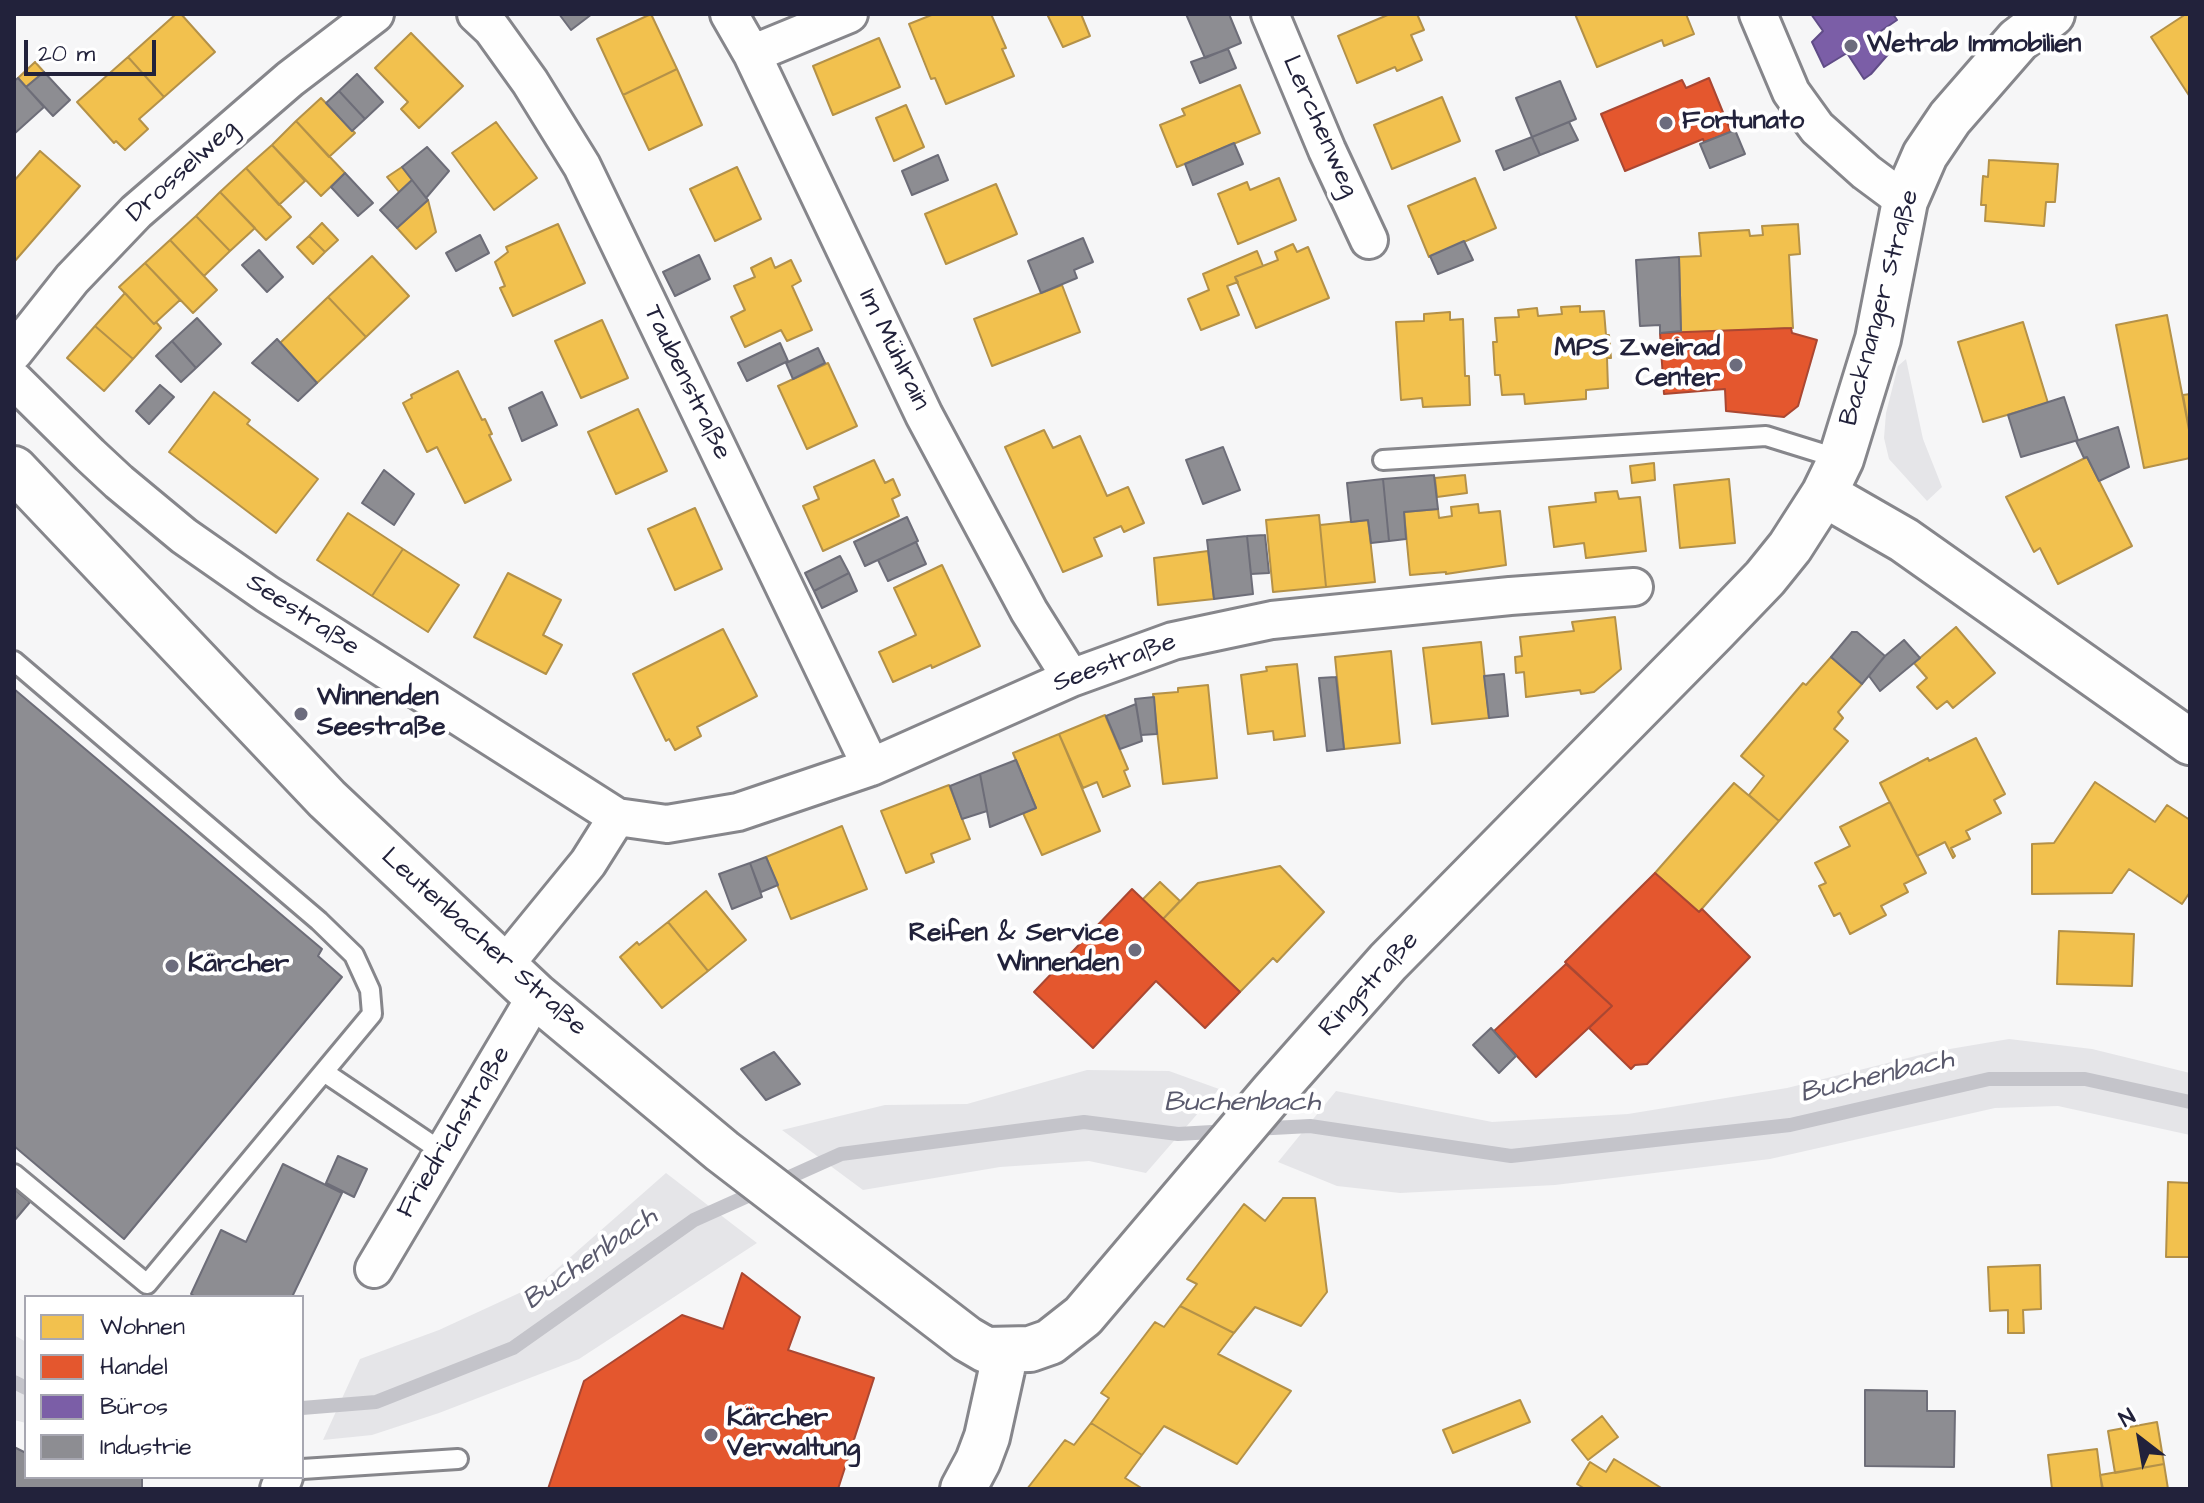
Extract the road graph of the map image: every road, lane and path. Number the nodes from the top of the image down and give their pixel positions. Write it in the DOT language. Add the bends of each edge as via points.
graph roads {
  1 [pos="375,14"];
  2 [pos="476,14"];
  3 [pos="729,14"];
  4 [pos="849,14"];
  5 [pos="1270,14"];
  6 [pos="1758,14"];
  7 [pos="2052,14"];
  8 [pos="752,54"];
  9 [pos="1905,201"];
  10 [pos="1369,240"];
  11 [pos="14,352"];
  12 [pos="14,380"];
  13 [pos="1383,460"];
  14 [pos="14,469"];
  15 [pos="1832,476"];
  16 [pos="1634,587"];
  17 [pos="14,661"];
  18 [pos="1071,678"];
  19 [pos="2190,742"];
  20 [pos="871,767"];
  21 [pos="617,817"];
  22 [pos="503,967"];
  23 [pos="536,996"];
  24 [pos="324,1072"];
  25 [pos="444,1153"];
  26 [pos="14,1174"];
  27 [pos="374,1269"];
  28 [pos="1006,1351"];
  29 [pos="458,1459"];
  30 [pos="304,1469"];
  31 [pos="963,1489"];
  1 -- 11 [label="street, Drosselweg" via="290,79 136,212 72,279"];
  2 -- 20 [label="street, Taubenstraße" via="530,82 582,166"];
  3 -- 8 [label="street, Im Mühlrain"];
  4 -- 8 [label="street"];
  5 -- 10 [label="street, Lerchenweg"];
  6 -- 9 [label="street" via="1791,92 1817,128"];
  7 -- 9 [label="street, Backnanger Straße" via="2018,40 1950,118 1925,155"];
  8 -- 18 [label="street, Im Mühlrain" via="924,415"];
  9 -- 15 [label="street, Backnanger Straße" via="1878,339"];
  12 -- 21 [label="street, Seestraße" via="184,536"];
  13 -- 15 [label="lane" via="1766,436"];
  14 -- 22 [label="street, Leutenbacher Straße" via="306,778"];
  15 -- 19 [label="street" via="1904,540"];
  15 -- 28 [label="street, Ringstraße" via="1765,578 1388,962 1083,1316 1050,1342"];
  16 -- 18 [label="street, Seestraße" via="1272,620 1173,641"];
  17 -- 24 [label="lane" via="354,955 370,990 372,1014"];
  18 -- 20 [label="street, Seestraße"];
  20 -- 21 [label="street, Seestraße" via="738,812 667,824"];
  21 -- 22 [label="street" via="588,863"];
  22 -- 23 [label="street, Leutenbacher Straße"];
  23 -- 25 [label="street, Friedrichstraße"];
  23 -- 28 [label="street, Leutenbacher Straße" via="722,1151 967,1339 986,1350"];
  24 -- 25 [label="lane"];
  24 -- 26 [label="lane" via="147,1284"];
  25 -- 27 [label="street, Friedrichstraße"];
  28 -- 31 [label="street" via="987,1437"];
  29 -- 30 [label="lane"];
}
